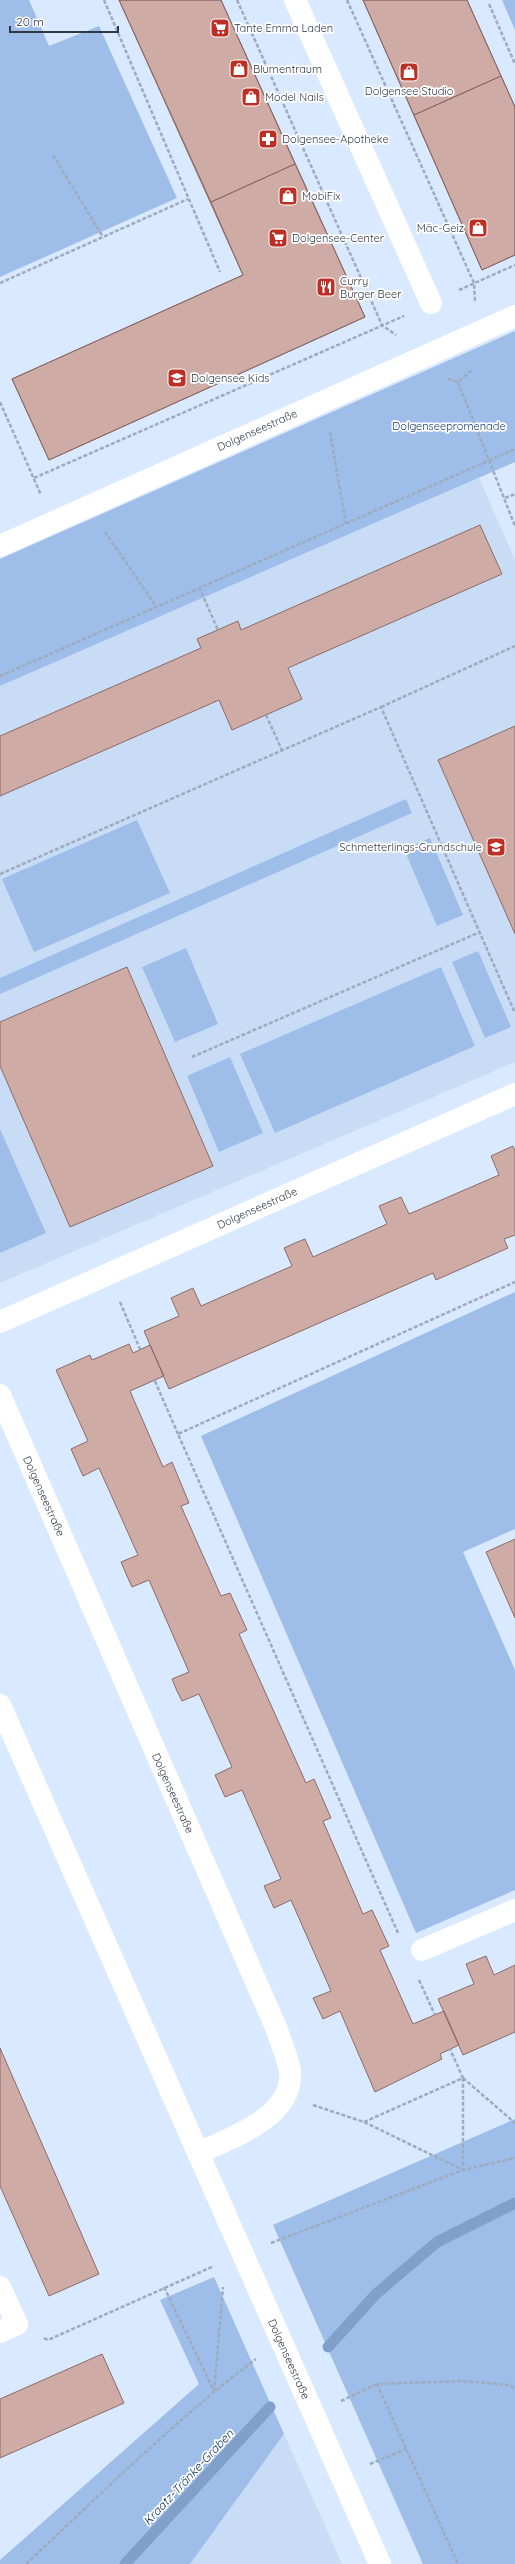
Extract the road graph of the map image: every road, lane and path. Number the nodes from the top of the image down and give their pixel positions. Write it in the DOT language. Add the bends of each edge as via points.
graph roads {
  1 [pos="104,0"];
  2 [pos="237,0"];
  3 [pos="295,0"];
  4 [pos="347,0"];
  5 [pos="489,4"];
  6 [pos="515,64"];
  7 [pos="54,155"];
  8 [pos="188,199"];
  9 [pos="103,237"];
  10 [pos="515,265"];
  11 [pos="220,272"];
  12 [pos="0,283"];
  13 [pos="474,283"];
  14 [pos="431,303"];
  15 [pos="515,316"];
  16 [pos="382,325"];
  17 [pos="458,382"];
  18 [pos="324,400"];
  19 [pos="0,402"];
  20 [pos="515,449"];
  21 [pos="490,461"];
  22 [pos="34,478"];
  23 [pos="515,494"];
  24 [pos="505,498"];
  25 [pos="77,510"];
  26 [pos="53,522"];
  27 [pos="346,524"];
  28 [pos="515,526"];
  29 [pos="0,546"];
  30 [pos="199,587"];
  31 [pos="156,606"];
  32 [pos="218,630"];
  33 [pos="515,646"];
  34 [pos="0,676"];
  35 [pos="381,707"];
  36 [pos="266,715"];
  37 [pos="282,750"];
  38 [pos="0,874"];
  39 [pos="480,932"];
  40 [pos="515,1013"];
  41 [pos="192,1056"];
  42 [pos="515,1094"];
  43 [pos="108,1274"];
  44 [pos="515,1282"];
  45 [pos="0,1322"];
  46 [pos="140,1349"];
  47 [pos="154,1380"];
  48 [pos="0,1395"];
  49 [pos="178,1434"];
  50 [pos="0,1705"];
  51 [pos="515,1910"];
  52 [pos="399,1934"];
  53 [pos="422,1950"];
  54 [pos="418,1976"];
  55 [pos="435,2015"];
  56 [pos="450,2049"];
  57 [pos="463,2078"];
  58 [pos="286,2096"];
  59 [pos="364,2122"];
  60 [pos="515,2123"];
  61 [pos="198,2154"];
  62 [pos="515,2158"];
  63 [pos="463,2170"];
  64 [pos="243,2253"];
  65 [pos="219,2264"];
  66 [pos="224,2284"];
  67 [pos="0,2287"];
  68 [pos="164,2287"];
  69 [pos="8,2328"];
  70 [pos="281,2340"];
  71 [pos="377,2384"];
  72 [pos="510,2384"];
  73 [pos="515,2385"];
  74 [pos="515,2389"];
  75 [pos="214,2391"];
  76 [pos="314,2414"];
  77 [pos="406,2449"];
  78 [pos="341,2477"];
  79 [pos="26,2564"];
  80 [pos="380,2564"];
  81 [pos="458,2564"];
  1 -- 8 [label="path"];
  2 -- 16 [label="path"];
  3 -- 14 [label="street"];
  4 -- 13 [label="path"];
  5 -- 6 [label="path"];
  7 -- 9 [label="path"];
  8 -- 9 [label="path"];
  8 -- 11 [label="path"];
  9 -- 12 [label="path"];
  10 -- 13 [label="path"];
  13 -- 14 [label="path"];
  14 -- 16 [label="path"];
  15 -- 18 [label="street, Dolgenseestraße"];
  16 -- 22 [label="path"];
  17 -- 21 [label="path"];
  18 -- 25 [label="street, Dolgenseestraße"];
  18 -- 27 [label="path"];
  19 -- 22 [label="path"];
  20 -- 21 [label="path"];
  21 -- 24 [label="path"];
  21 -- 27 [label="path"];
  22 -- 26 [label="path"];
  23 -- 24 [label="path"];
  24 -- 28 [label="path"];
  25 -- 26 [label="street, Dolgenseestraße"];
  25 -- 31 [label="path" via="96,518"];
  26 -- 29 [label="street, Dolgenseestraße"];
  27 -- 30 [label="path"];
  30 -- 31 [label="path"];
  30 -- 32 [label="path"];
  31 -- 34 [label="path"];
  33 -- 35 [label="path"];
  35 -- 37 [label="path"];
  35 -- 39 [label="path"];
  36 -- 37 [label="path"];
  37 -- 38 [label="path"];
  39 -- 40 [label="path"];
  39 -- 41 [label="path"];
  42 -- 43 [label="street, Dolgenseestraße"];
  43 -- 45 [label="street, Dolgenseestraße"];
  43 -- 46 [label="path"];
  44 -- 49 [label="path"];
  47 -- 49 [label="path"];
  48 -- 58 [label="street, Dolgenseestraße" via="277,2030 290,2072"];
  49 -- 52 [label="path"];
  50 -- 61 [label="street, Dolgenseestraße"];
  51 -- 53 [label="street"];
  54 -- 55 [label="path"];
  56 -- 57 [label="path"];
  57 -- 59 [label="path"];
  57 -- 60 [label="path"];
  57 -- 63 [label="path"];
  58 -- 59 [label="path"];
  58 -- 61 [label="street" via="260,2124"];
  59 -- 63 [label="path"];
  61 -- 64 [label="street, Dolgenseestraße"];
  62 -- 63 [label="path"];
  63 -- 64 [label="path"];
  64 -- 70 [label="street, Dolgenseestraße"];
  65 -- 68 [label="path"];
  66 -- 75 [label="path"];
  67 -- 69 [label="street"];
  68 -- 69 [label="path" via="48,2340"];
  68 -- 75 [label="path"];
  70 -- 75 [label="path"];
  70 -- 76 [label="street, Dolgenseestraße"];
  71 -- 72 [label="path"];
  71 -- 76 [label="path"];
  71 -- 77 [label="path"];
  72 -- 73 [label="path"];
  72 -- 74 [label="path"];
  75 -- 79 [label="path"];
  76 -- 78 [label="street, Dolgenseestraße"];
  77 -- 78 [label="path"];
  77 -- 81 [label="path"];
  78 -- 80 [label="street, Dolgenseestraße"];
}
